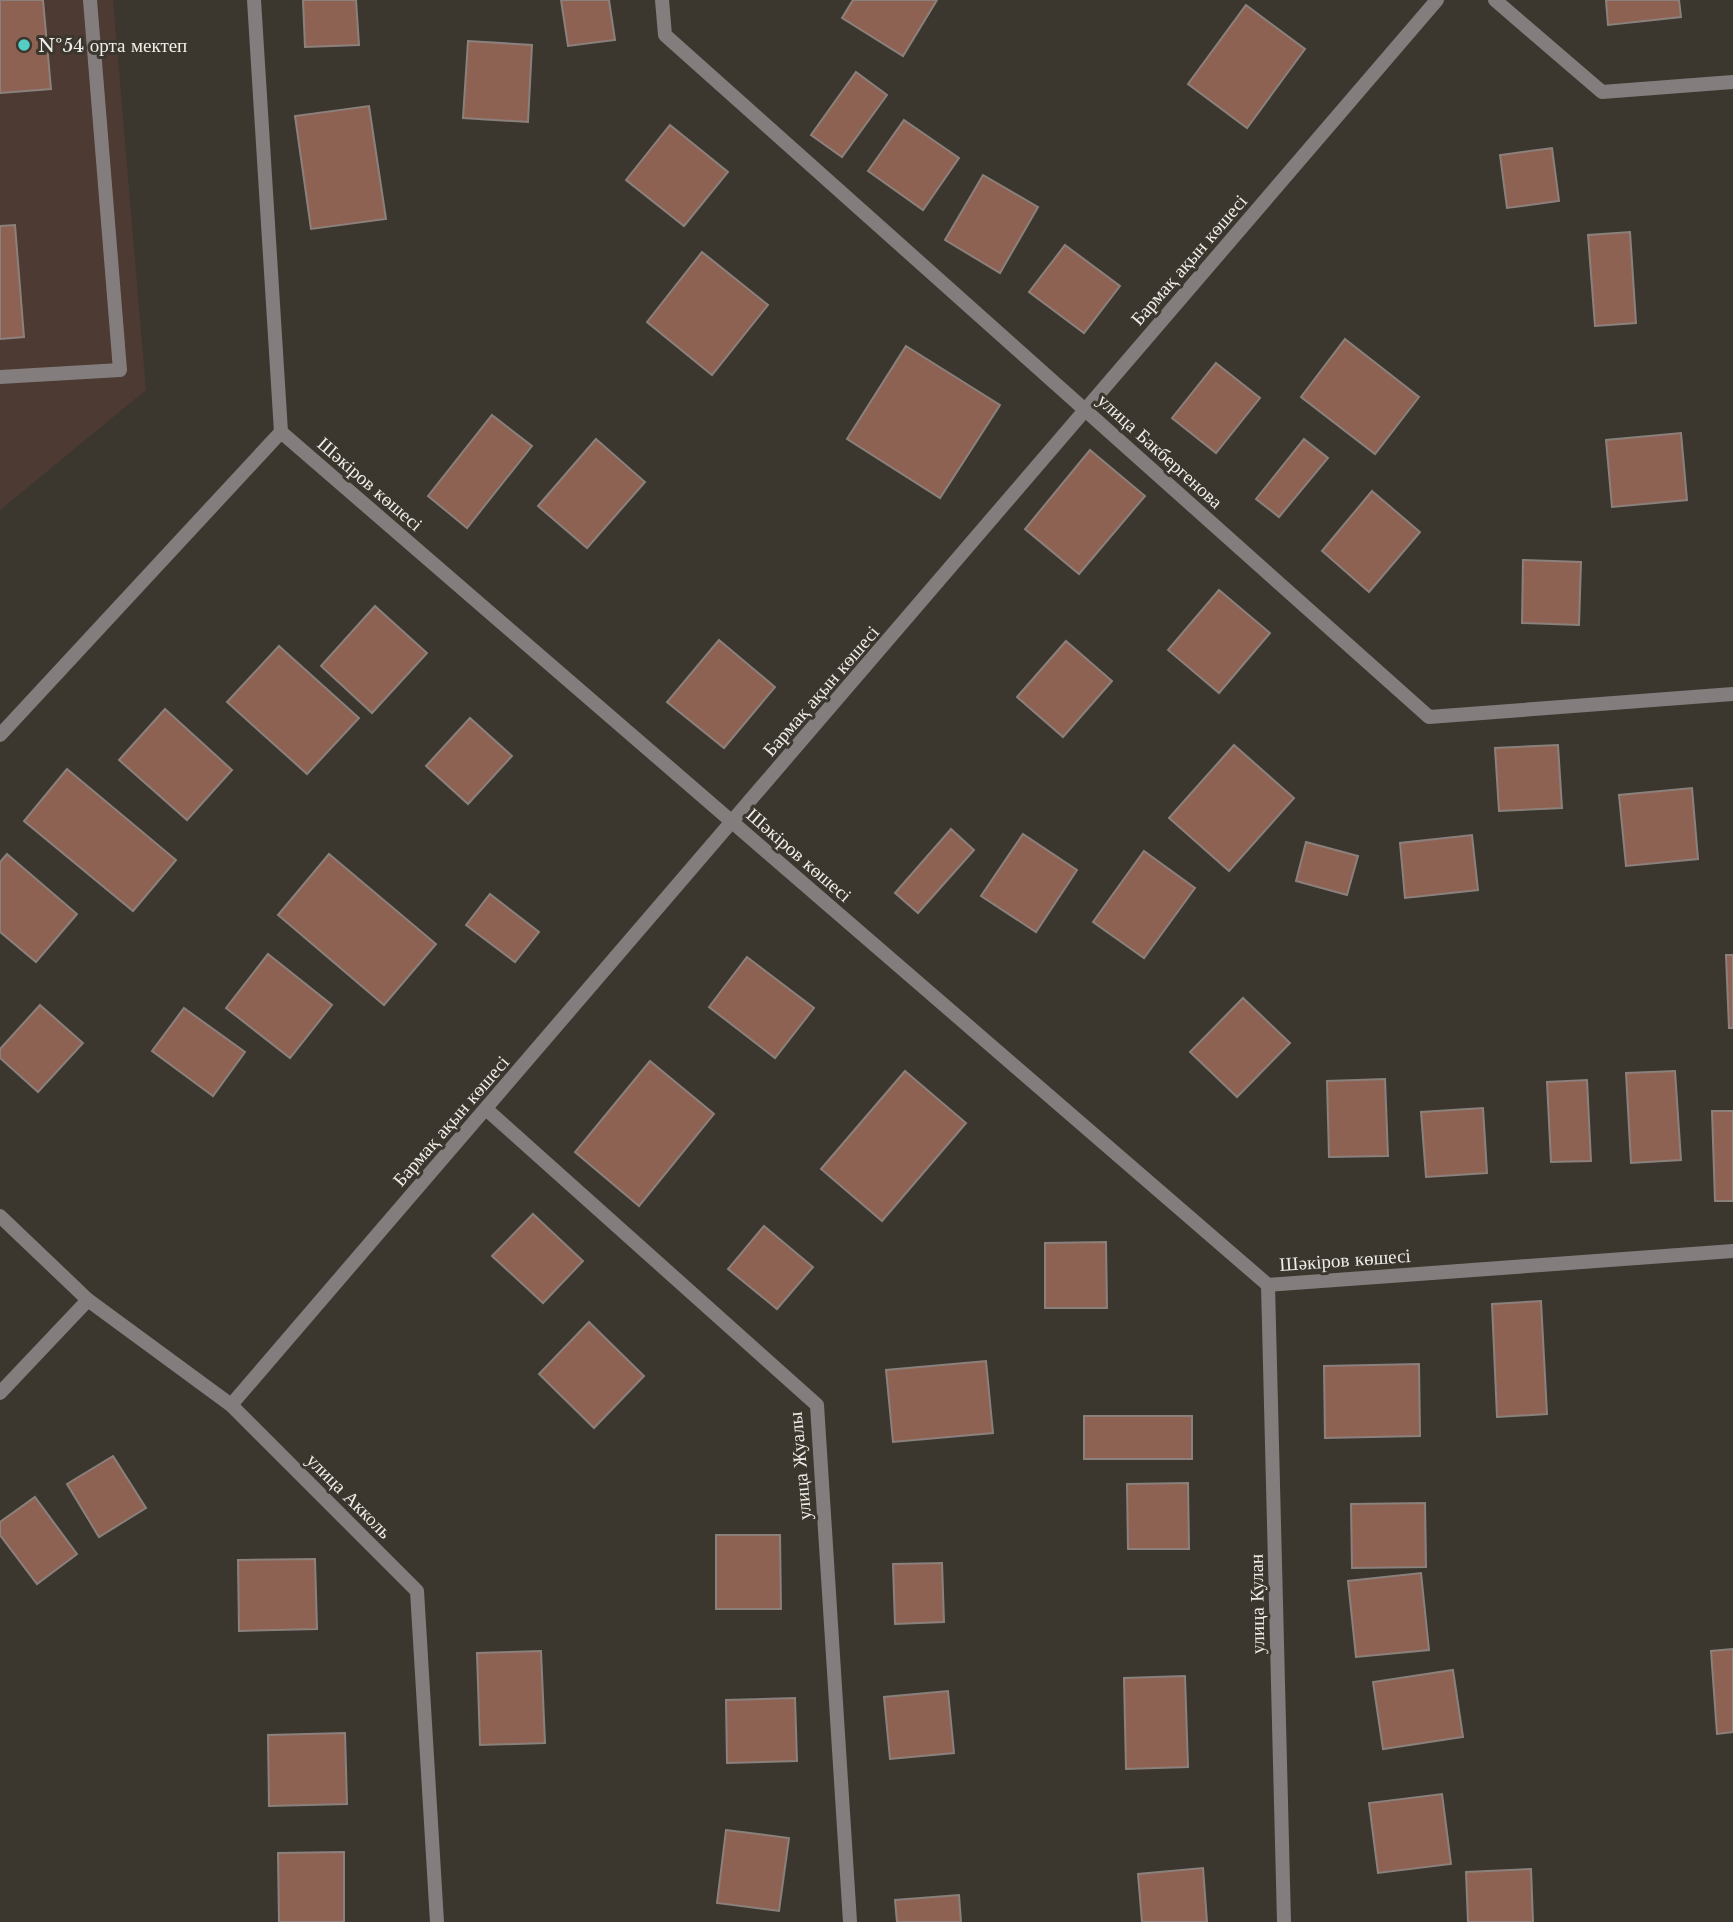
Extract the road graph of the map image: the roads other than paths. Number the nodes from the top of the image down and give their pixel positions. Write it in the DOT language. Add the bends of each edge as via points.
graph roads {
  1 [pos="90,0"];
  2 [pos="254,0"];
  3 [pos="662,0"];
  4 [pos="1437,0"];
  5 [pos="1495,0"];
  6 [pos="1733,82"];
  7 [pos="0,377"];
  8 [pos="1086,411"];
  9 [pos="281,432"];
  10 [pos="1733,694"];
  11 [pos="0,736"];
  12 [pos="733,823"];
  13 [pos="486,1109"];
  14 [pos="0,1216"];
  15 [pos="1733,1251"];
  16 [pos="1268,1285"];
  17 [pos="88,1300"];
  18 [pos="0,1393"];
  19 [pos="231,1405"];
  20 [pos="437,1922"];
  21 [pos="850,1922"];
  22 [pos="1284,1922"];
  1 -- 7 [label="street" via="120,370"];
  2 -- 9 [label="street"];
  3 -- 8 [label="street, улица Бакбергенова" via="664,35"];
  4 -- 8 [label="street, Бармақ ақын көшесі"];
  5 -- 6 [label="street" via="1602,92"];
  8 -- 10 [label="street, улица Бакбергенова" via="1429,717"];
  8 -- 12 [label="street, Бармақ ақын көшесі"];
  9 -- 11 [label="street"];
  9 -- 12 [label="street, Шәкіров көшесі"];
  12 -- 13 [label="street, Бармақ ақын көшесі"];
  12 -- 16 [label="street, Шәкіров көшесі"];
  13 -- 19 [label="street, Бармақ ақын көшесі"];
  13 -- 21 [label="street, улица Жуалы" via="817,1405"];
  14 -- 17 [label="street, улица Акколь"];
  15 -- 16 [label="street, Шәкіров көшесі"];
  16 -- 22 [label="street, улица Кулан"];
  17 -- 18 [label="street"];
  17 -- 19 [label="street, улица Акколь"];
  19 -- 20 [label="street, улица Акколь" via="417,1591"];
}
